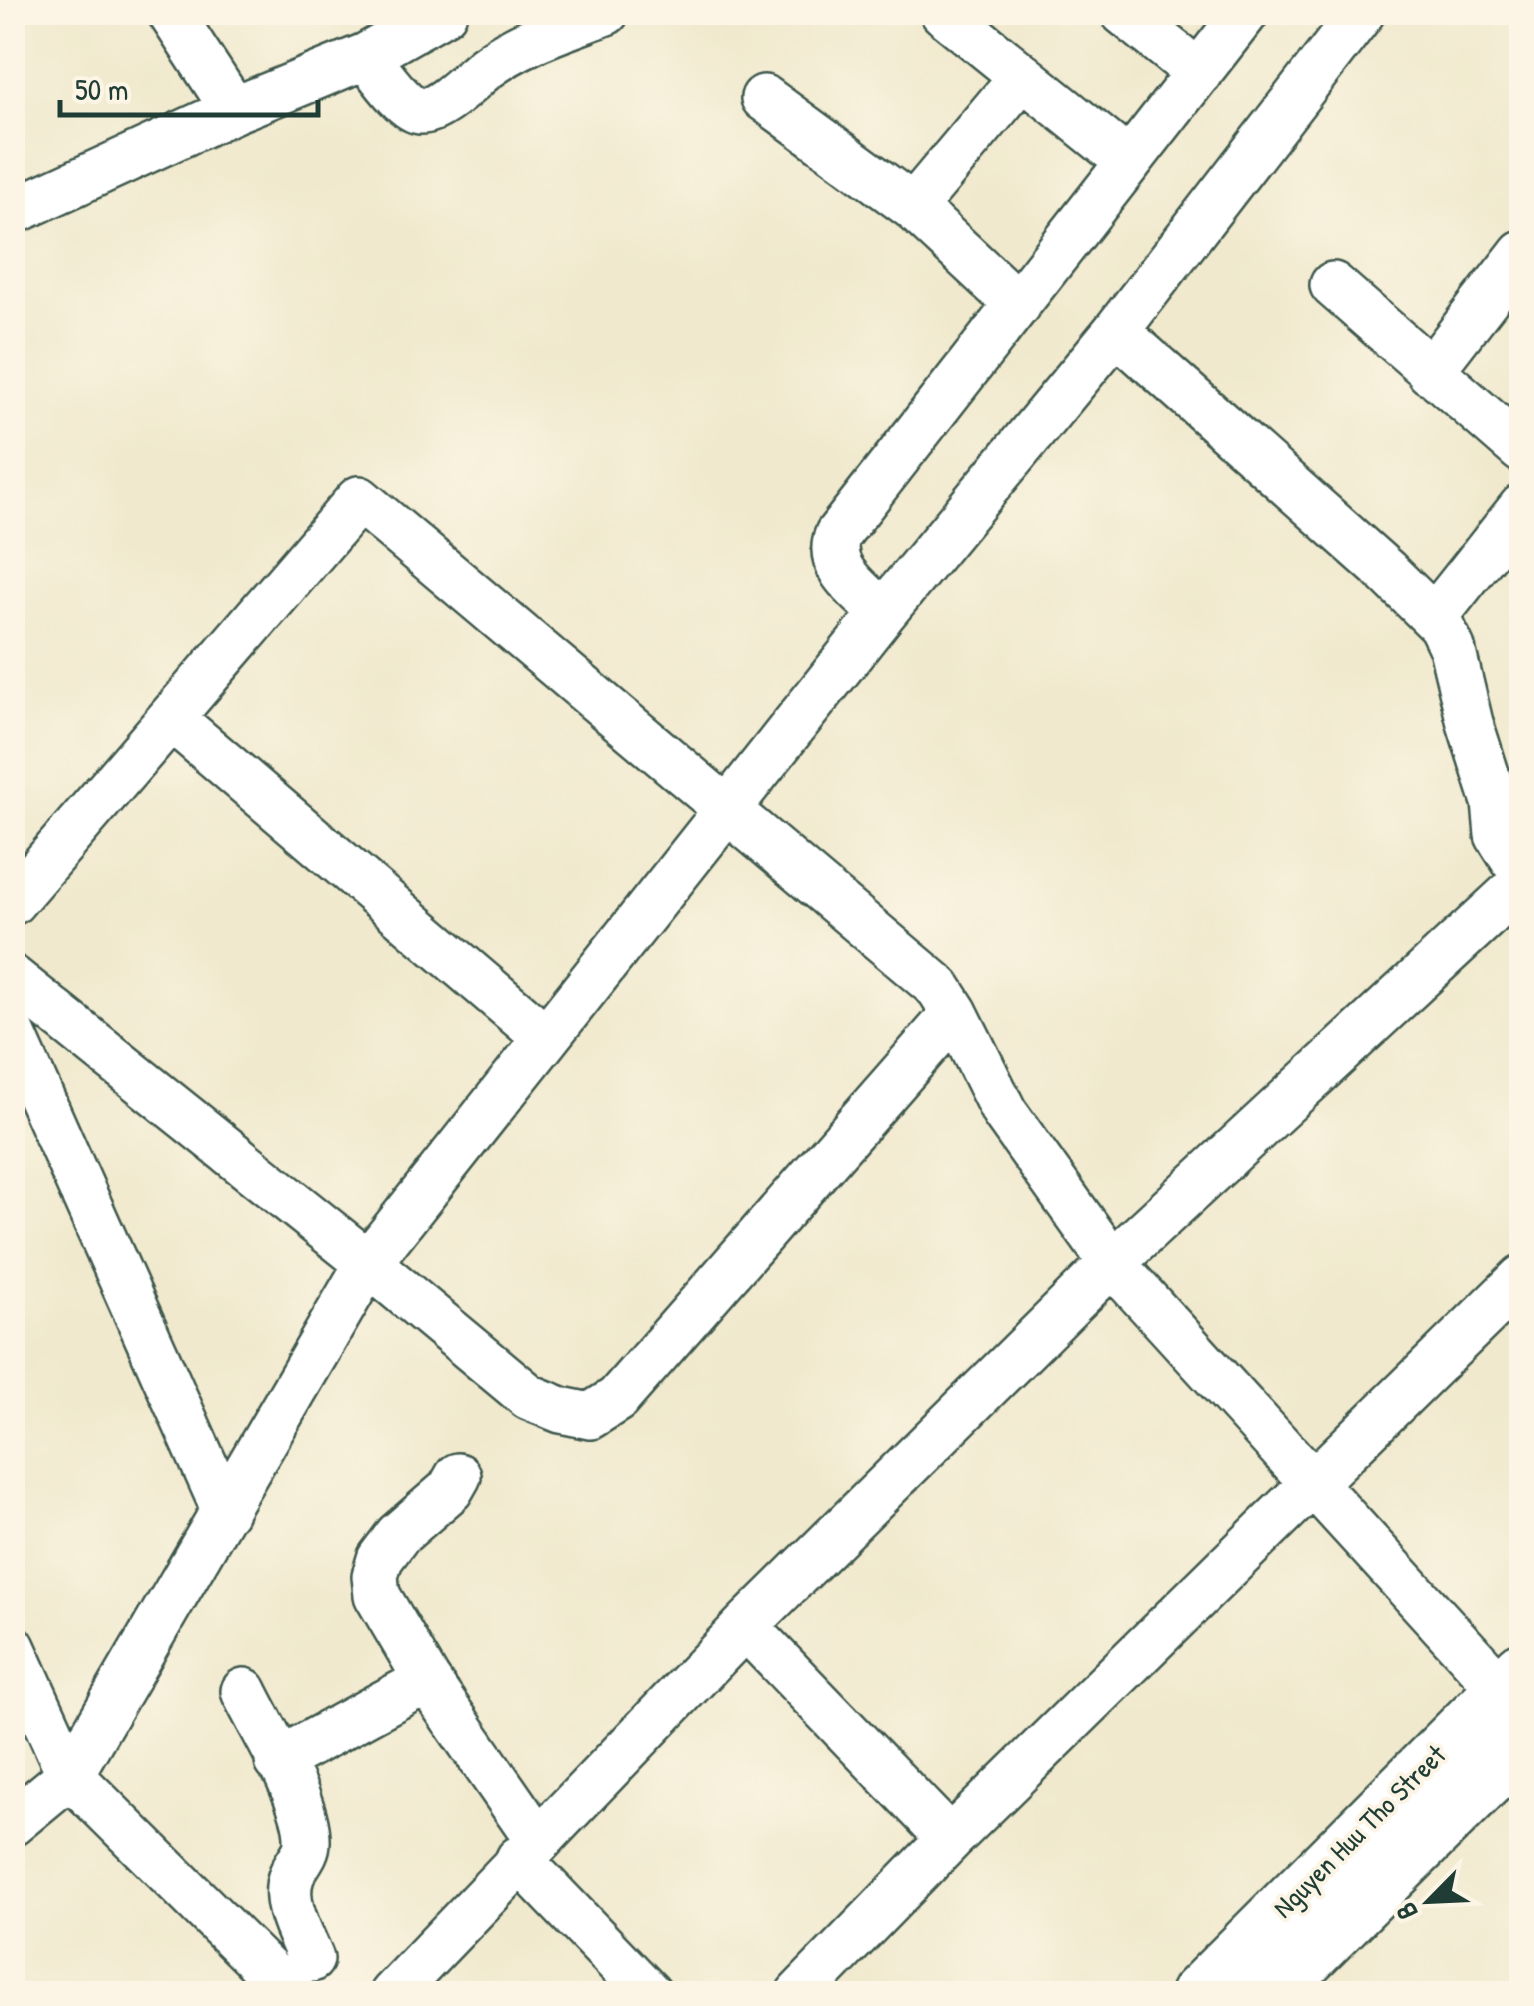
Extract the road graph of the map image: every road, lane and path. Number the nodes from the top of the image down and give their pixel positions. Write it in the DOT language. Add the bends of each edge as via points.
graph roads {
  1 [pos="170,12"];
  2 [pos="444,12"];
  3 [pos="606,12"];
  4 [pos="943,12"];
  5 [pos="1123,12"];
  6 [pos="1246,12"];
  7 [pos="1351,16"];
  8 [pos="366,56"];
  9 [pos="1199,73"];
  10 [pos="1022,77"];
  11 [pos="764,98"];
  12 [pos="234,110"];
  13 [pos="1130,162"];
  14 [pos="913,207"];
  15 [pos="12,212"];
  16 [pos="1522,253"];
  17 [pos="1333,284"];
  18 [pos="1018,306"];
  19 [pos="1116,331"];
  20 [pos="1430,372"];
  21 [pos="1522,450"];
  22 [pos="1522,507"];
  23 [pos="1522,554"];
  24 [pos="884,613"];
  25 [pos="1440,627"];
  26 [pos="172,718"];
  27 [pos="726,810"];
  28 [pos="1522,873"];
  29 [pos="1522,883"];
  30 [pos="12,902"];
  31 [pos="12,978"];
  32 [pos="955,1013"];
  33 [pos="12,1034"];
  34 [pos="546,1038"];
  35 [pos="368,1262"];
  36 [pos="1112,1263"];
  37 [pos="1522,1278"];
  38 [pos="458,1476"];
  39 [pos="1314,1483"];
  40 [pos="224,1511"];
  41 [pos="745,1626"];
  42 [pos="12,1647"];
  43 [pos="1511,1679"];
  44 [pos="428,1680"];
  45 [pos="244,1691"];
  46 [pos="1522,1744"];
  47 [pos="278,1761"];
  48 [pos="70,1775"];
  49 [pos="12,1824"];
  50 [pos="950,1839"];
  51 [pos="528,1849"];
  52 [pos="301,1976"];
  53 [pos="392,1994"];
  54 [pos="649,1994"];
  55 [pos="798,1994"];
  56 [pos="1198,1994"];
  57 [pos="1271,1994"];
  1 -- 12 [label="street"];
  2 -- 8 [label="street"];
  3 -- 8 [label="street" via="516,48 435,109 421,112 408,107"];
  4 -- 10 [label="street"];
  5 -- 9 [label="street"];
  6 -- 9 [label="street"];
  7 -- 19 [label="street"];
  8 -- 12 [label="street"];
  9 -- 13 [label="street"];
  10 -- 13 [label="street"];
  10 -- 14 [label="street"];
  11 -- 14 [label="street"];
  12 -- 15 [label="street"];
  13 -- 18 [label="street"];
  14 -- 18 [label="street"];
  16 -- 20 [label="street"];
  17 -- 20 [label="street"];
  18 -- 24 [label="street" via="838,534 834,556 840,570"];
  19 -- 24 [label="street"];
  19 -- 25 [label="street"];
  20 -- 21 [label="street"];
  22 -- 25 [label="street"];
  23 -- 25 [label="street"];
  24 -- 27 [label="street"];
  25 -- 28 [label="street" via="1495,802 1498,835"];
  26 -- 27 [label="street" via="359,499"];
  26 -- 30 [label="street"];
  26 -- 34 [label="street"];
  27 -- 32 [label="street" via="938,988"];
  27 -- 34 [label="street"];
  29 -- 36 [label="street"];
  31 -- 35 [label="street"];
  32 -- 35 [label="street" via="617,1400 590,1416 529,1397"];
  32 -- 36 [label="street" via="1004,1112"];
  33 -- 40 [label="street"];
  34 -- 35 [label="street"];
  35 -- 40 [label="street"];
  36 -- 39 [label="street"];
  36 -- 41 [label="street"];
  37 -- 39 [label="street"];
  38 -- 44 [label="street" via="398,1536 376,1576 377,1594"];
  39 -- 43 [label="street"];
  39 -- 50 [label="street"];
  40 -- 48 [label="street"];
  41 -- 50 [label="street"];
  41 -- 51 [label="street"];
  42 -- 48 [label="street"];
  43 -- 56 [label="highway, Nguyen Huu Tho Street"];
  44 -- 47 [label="street"];
  44 -- 51 [label="street"];
  45 -- 47 [label="street"];
  46 -- 57 [label="highway, Nguyen Huu Tho Street"];
  47 -- 52 [label="street" via="306,1831 288,1895"];
  48 -- 49 [label="street"];
  48 -- 52 [label="street"];
  50 -- 55 [label="street"];
  51 -- 53 [label="street"];
  51 -- 54 [label="street"];
}
